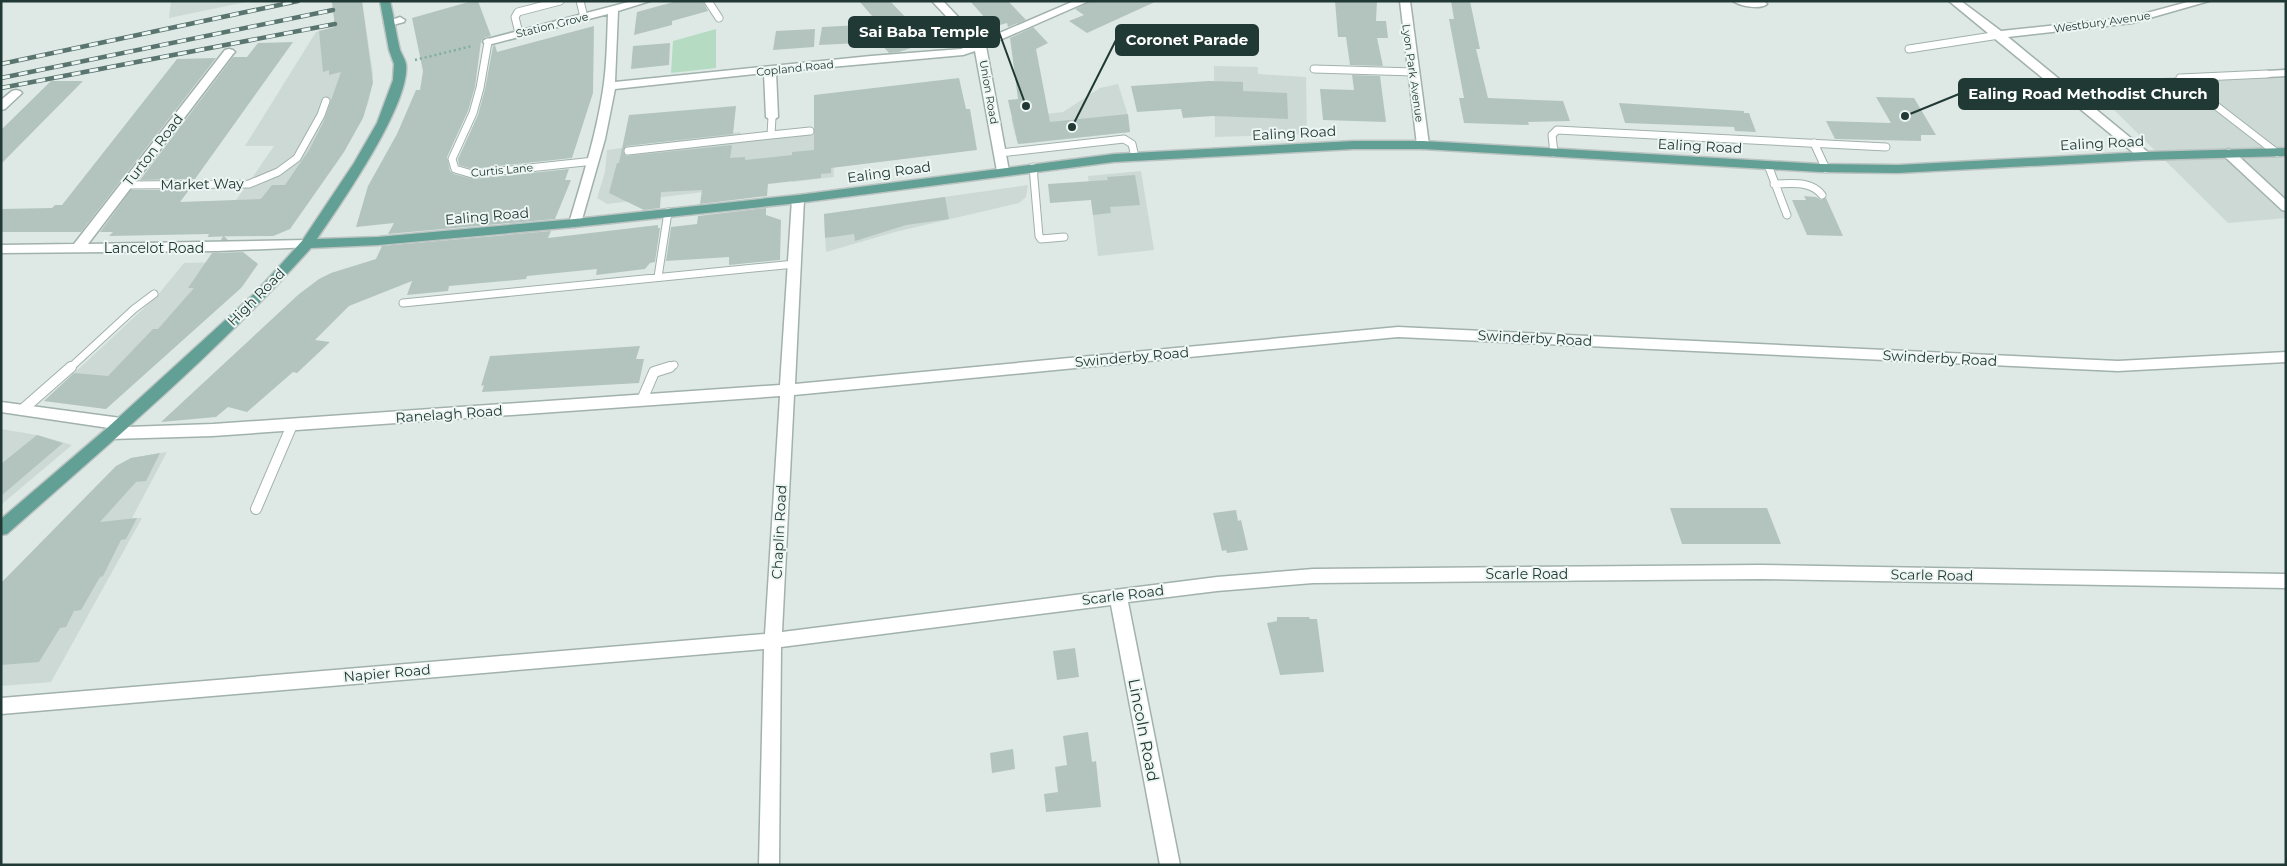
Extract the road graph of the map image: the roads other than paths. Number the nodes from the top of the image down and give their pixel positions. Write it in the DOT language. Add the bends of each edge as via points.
graph roads {
  1 [pos="385,1"];
  2 [pos="560,1"];
  3 [pos="580,1"];
  4 [pos="645,1"];
  5 [pos="708,1"];
  6 [pos="937,1"];
  7 [pos="1084,1"];
  8 [pos="1405,1"];
  9 [pos="1738,1"];
  10 [pos="1954,1"];
  11 [pos="2164,1"];
  12 [pos="2204,1"];
  13 [pos="1762,4"];
  14 [pos="2177,8"];
  15 [pos="613,10"];
  16 [pos="584,17"];
  17 [pos="719,18"];
  18 [pos="519,33"];
  19 [pos="1999,35"];
  20 [pos="482,43"];
  21 [pos="980,46"];
  22 [pos="1909,49"];
  23 [pos="230,52"];
  24 [pos="1314,69"];
  25 [pos="770,71"];
  26 [pos="1414,72"];
  27 [pos="2286,73"];
  28 [pos="2267,74"];
  29 [pos="609,86"];
  30 [pos="16,93"];
  31 [pos="326,101"];
  32 [pos="1,107"];
  33 [pos="772,117"];
  34 [pos="810,131"];
  35 [pos="771,135"];
  36 [pos="1814,143"];
  37 [pos="1423,145"];
  38 [pos="1886,147"];
  39 [pos="628,151"];
  40 [pos="2281,152"];
  41 [pos="1000,153"];
  42 [pos="1554,153"];
  43 [pos="2228,153"];
  44 [pos="2145,156"];
  45 [pos="1135,157"];
  46 [pos="594,161"];
  47 [pos="1768,165"];
  48 [pos="1033,168"];
  49 [pos="1826,168"];
  50 [pos="1004,171"];
  51 [pos="1774,184"];
  52 [pos="127,185"];
  53 [pos="1822,195"];
  54 [pos="798,199"];
  55 [pos="2286,207"];
  56 [pos="668,212"];
  57 [pos="1787,215"];
  58 [pos="575,223"];
  59 [pos="1064,237"];
  60 [pos="307,244"];
  61 [pos="1,249"];
  62 [pos="77,249"];
  63 [pos="795,264"];
  64 [pos="658,277"];
  65 [pos="154,294"];
  66 [pos="403,303"];
  67 [pos="2286,357"];
  68 [pos="674,366"];
  69 [pos="787,390"];
  70 [pos="642,400"];
  71 [pos="2,408"];
  72 [pos="22,410"];
  73 [pos="292,425"];
  74 [pos="116,429"];
  75 [pos="256,509"];
  76 [pos="1,529"];
  77 [pos="2286,581"];
  78 [pos="1118,596"];
  79 [pos="773,641"];
  80 [pos="1,706"];
  81 [pos="769,865"];
  82 [pos="1170,865"];
  1 -- 60 [label="main road, High Road" via="394,22 400,64 395,93 383,123 360,163"];
  2 -- 18 [label="lane" via="518,12 515,17"];
  3 -- 16 [label="lane"];
  4 -- 15 [label="street, Station Grove"];
  5 -- 17 [label="lane"];
  6 -- 21 [label="street, Union Road"];
  7 -- 21 [label="street, Copland Road"];
  8 -- 26 [label="street, Lyon Park Avenue"];
  9 -- 13 [label="street"];
  10 -- 19 [label="street"];
  11 -- 14 [label="street"];
  12 -- 14 [label="street, Westbury Avenue"];
  14 -- 19 [label="street, Westbury Avenue" via="2132,20"];
  15 -- 16 [label="street, Station Grove"];
  15 -- 29 [label="street"];
  16 -- 18 [label="street, Station Grove"];
  18 -- 20 [label="street, Station Grove"];
  19 -- 22 [label="lane"];
  19 -- 44 [label="street"];
  20 -- 46 [label="lane, Curtis Lane" via="480,88 454,149 455,169 472,174"];
  21 -- 25 [label="street, Copland Road" via="963,52"];
  21 -- 41 [label="street, Union Road"];
  23 -- 52 [label="street, Turton Road"];
  24 -- 26 [label="lane"];
  25 -- 29 [label="street, Copland Road"];
  25 -- 33 [label="street"];
  26 -- 37 [label="street, Lyon Park Avenue"];
  27 -- 28 [label="street"];
  28 -- 40 [label="lane" via="2180,78"];
  29 -- 46 [label="street"];
  30 -- 32 [label="street"];
  31 -- 52 [label="lane, Market Way" via="297,158 278,172 249,184"];
  33 -- 35 [label="lane"];
  34 -- 35 [label="lane"];
  35 -- 39 [label="lane"];
  36 -- 38 [label="lane"];
  36 -- 42 [label="lane" via="1557,130 1552,135"];
  36 -- 49 [label="lane"];
  37 -- 42 [label="main road, Ealing Road"];
  37 -- 45 [label="main road, Ealing Road" via="1354,145"];
  40 -- 43 [label="main road, Ealing Road"];
  41 -- 45 [label="lane" via="1110,140 1129,141"];
  41 -- 50 [label="street, Union Road"];
  42 -- 47 [label="main road, Ealing Road"];
  43 -- 44 [label="main road, Ealing Road"];
  43 -- 55 [label="street"];
  44 -- 49 [label="main road, Ealing Road" via="1898,169"];
  45 -- 48 [label="main road, Ealing Road"];
  46 -- 58 [label="street"];
  47 -- 49 [label="main road, Ealing Road"];
  47 -- 51 [label="lane"];
  48 -- 50 [label="main road, Ealing Road"];
  48 -- 59 [label="lane" via="1039,236"];
  50 -- 54 [label="main road, Ealing Road"];
  51 -- 53 [label="lane" via="1814,186"];
  51 -- 57 [label="lane"];
  52 -- 62 [label="street, Turton Road"];
  54 -- 56 [label="main road, Ealing Road"];
  54 -- 63 [label="street, Chaplin Road"];
  56 -- 58 [label="main road, Ealing Road"];
  56 -- 64 [label="lane"];
  58 -- 60 [label="main road, Ealing Road" via="378,241"];
  60 -- 62 [label="street, Lancelot Road"];
  60 -- 74 [label="main road, High Road" via="261,295"];
  61 -- 62 [label="street, Lancelot Road"];
  63 -- 64 [label="lane"];
  63 -- 69 [label="street, Chaplin Road"];
  64 -- 66 [label="lane"];
  65 -- 72 [label="lane"];
  67 -- 69 [label="street, Swinderby Road" via="2118,366 1398,332"];
  68 -- 70 [label="lane" via="654,372"];
  69 -- 70 [label="street, Ranelagh Road"];
  69 -- 79 [label="street, Chaplin Road"];
  70 -- 73 [label="street, Ranelagh Road"];
  71 -- 72 [label="street, Ranelagh Road"];
  72 -- 74 [label="street, Ranelagh Road"];
  73 -- 74 [label="street, Ranelagh Road"];
  73 -- 75 [label="lane"];
  74 -- 76 [label="main road, High Road"];
  77 -- 78 [label="street, Scarle Road" via="1760,572 1333,575"];
  78 -- 79 [label="street, Scarle Road"];
  78 -- 82 [label="street, Lincoln Road"];
  79 -- 80 [label="street, Napier Road"];
  79 -- 81 [label="street, Chaplin Road"];
}
